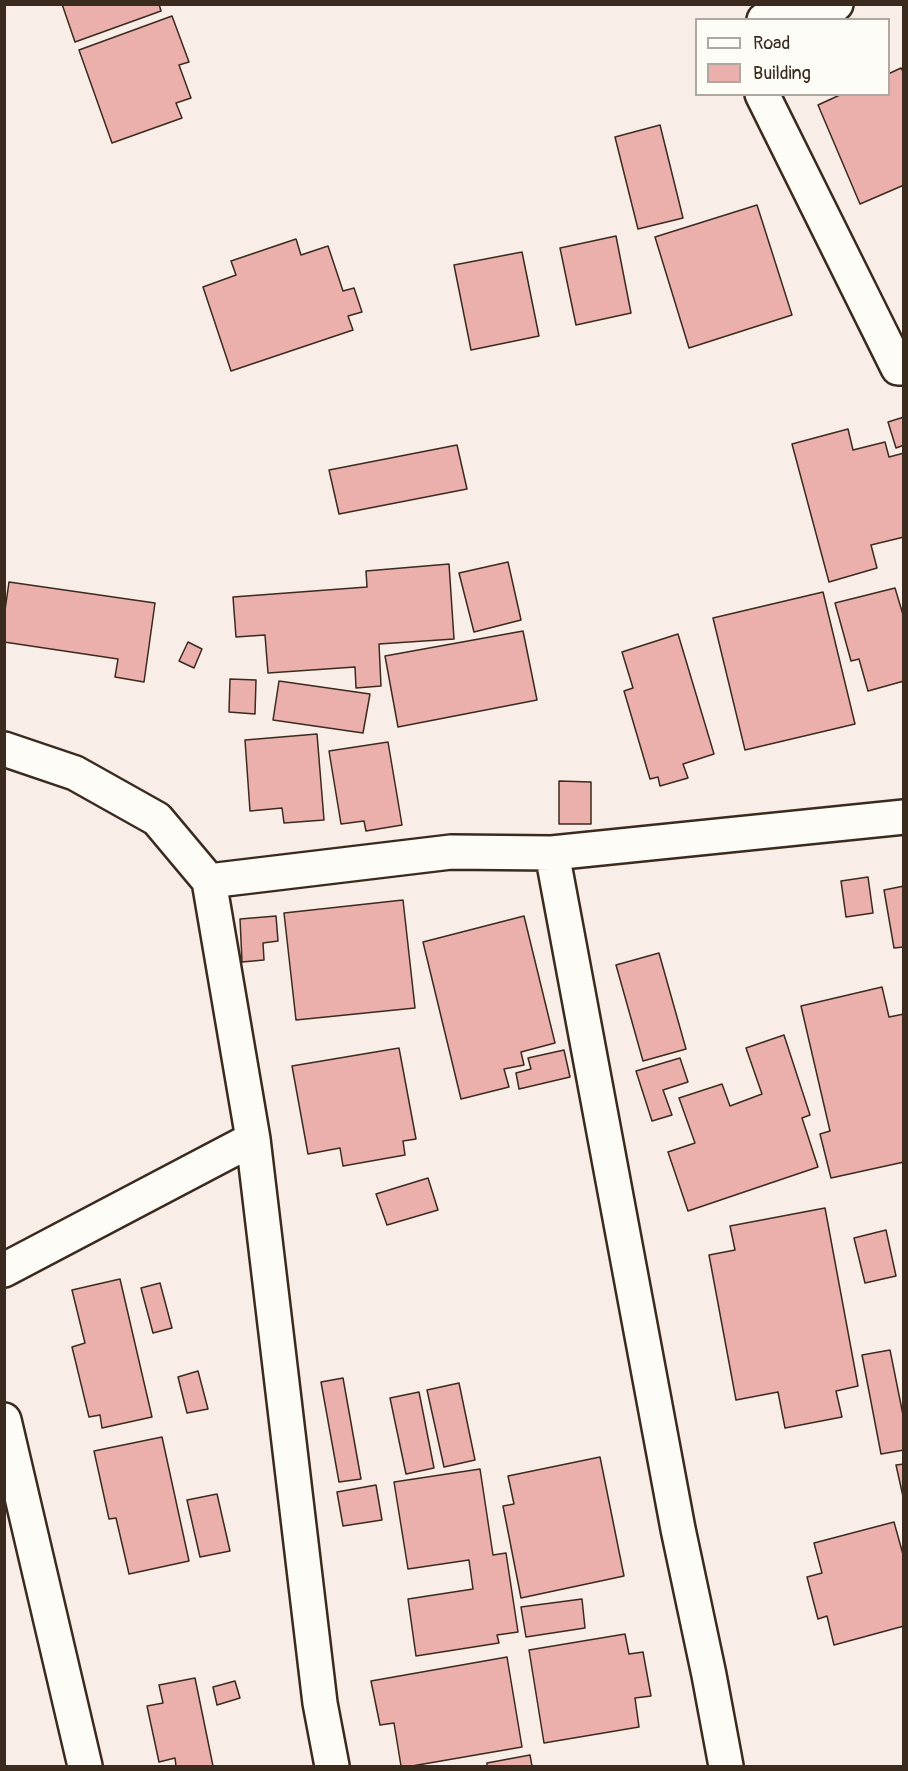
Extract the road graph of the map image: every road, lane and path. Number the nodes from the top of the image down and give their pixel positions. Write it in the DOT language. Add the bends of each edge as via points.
graph roads {
  1 [pos="836,4"];
  2 [pos="773,18"];
  3 [pos="763,96"];
  4 [pos="903,368"];
  5 [pos="4,749"];
  6 [pos="903,817"];
  7 [pos="552,853"];
  8 [pos="209,881"];
  9 [pos="253,1139"];
  10 [pos="4,1269"];
  11 [pos="4,1420"];
  12 [pos="84,1767"];
  13 [pos="332,1767"];
  14 [pos="726,1767"];
  1 -- 2 [label="street"];
  3 -- 4 [label="street" via="898,368"];
  5 -- 8 [label="street" via="75,773 156,819"];
  6 -- 7 [label="street"];
  7 -- 8 [label="street" via="451,852"];
  7 -- 14 [label="street"];
  8 -- 9 [label="street"];
  9 -- 10 [label="street"];
  9 -- 13 [label="street" via="320,1703"];
  11 -- 12 [label="street"];
}
